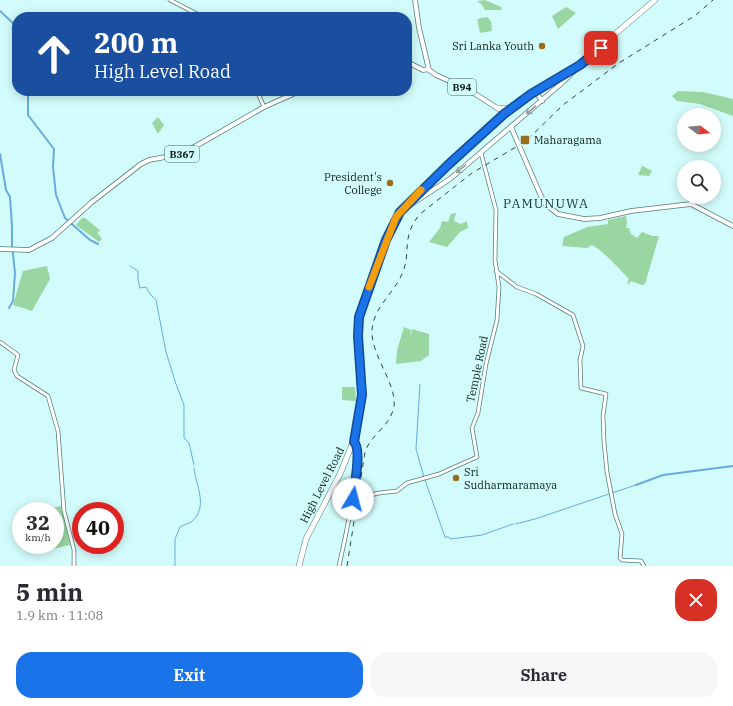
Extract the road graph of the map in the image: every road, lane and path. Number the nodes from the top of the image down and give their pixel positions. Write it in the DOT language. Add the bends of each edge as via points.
graph roads {
  1 [pos="170,0"];
  2 [pos="415,0"];
  3 [pos="656,0"];
  4 [pos="193,12"];
  5 [pos="412,64"];
  6 [pos="580,65"];
  7 [pos="428,67"];
  8 [pos="533,93"];
  9 [pos="259,96"];
  10 [pos="289,96"];
  11 [pos="542,101"];
  12 [pos="264,107"];
  13 [pos="497,108"];
  14 [pos="506,113"];
  15 [pos="496,121"];
  16 [pos="511,127"];
  17 [pos="481,153"];
  18 [pos="417,198"];
  19 [pos="403,209"];
  20 [pos="733,226"];
  21 [pos="0,250"];
  22 [pos="496,271"];
  23 [pos="0,342"];
  24 [pos="355,443"];
  25 [pos="353,499"];
  26 [pos="74,566"];
  27 [pos="301,566"];
  28 [pos="339,566"];
  29 [pos="644,566"];
  1 -- 4 [label="street"];
  2 -- 7 [label="main road"];
  3 -- 6 [label="highway, High Level Road"];
  5 -- 7 [label="main road"];
  6 -- 8 [label="highway, High Level Road"];
  6 -- 11 [label="main road"];
  7 -- 13 [label="main road, B94" via="436,76 469,90"];
  8 -- 11 [label="main road" via="537,93"];
  8 -- 14 [label="highway, High Level Road"];
  9 -- 12 [label="street"];
  10 -- 12 [label="main road, B367"];
  11 -- 16 [label="main road, one-way"];
  12 -- 21 [label="main road, B367" via="182,154 140,164 52,238 36,247 29,250"];
  13 -- 14 [label="highway"];
  13 -- 14 [label="main road, B94"];
  13 -- 15 [label="highway"];
  14 -- 15 [label="highway, High Level Road"];
  15 -- 18 [label="highway, High Level Road"];
  16 -- 17 [label="main road"];
  16 -- 20 [label="main road" via="544,203 558,214 584,219 600,218 630,211 691,204"];
  17 -- 18 [label="main road, one-way" via="450,179"];
  17 -- 22 [label="street, Temple Road" via="496,210"];
  18 -- 19 [label="highway, High Level Road"];
  18 -- 19 [label="main road" via="412,205"];
  19 -- 24 [label="highway, High Level Road" via="392,226 361,318 365,395"];
  22 -- 25 [label="street, Temple Road" via="499,287 497,320 478,413 472,428 477,457 439,474 407,483 396,491"];
  22 -- 29 [label="street" via="517,287 536,294 573,315 583,346 580,360 581,388 606,394 603,416 604,449 615,514 622,534 620,554 622,560 641,561"];
  23 -- 26 [label="street" via="18,355 15,373 49,399 59,433 64,511 74,550"];
  24 -- 25 [label="street" via="357,462"];
  24 -- 27 [label="highway, High Level Road" via="342,475 309,538"];
  25 -- 28 [label="street"];
}
